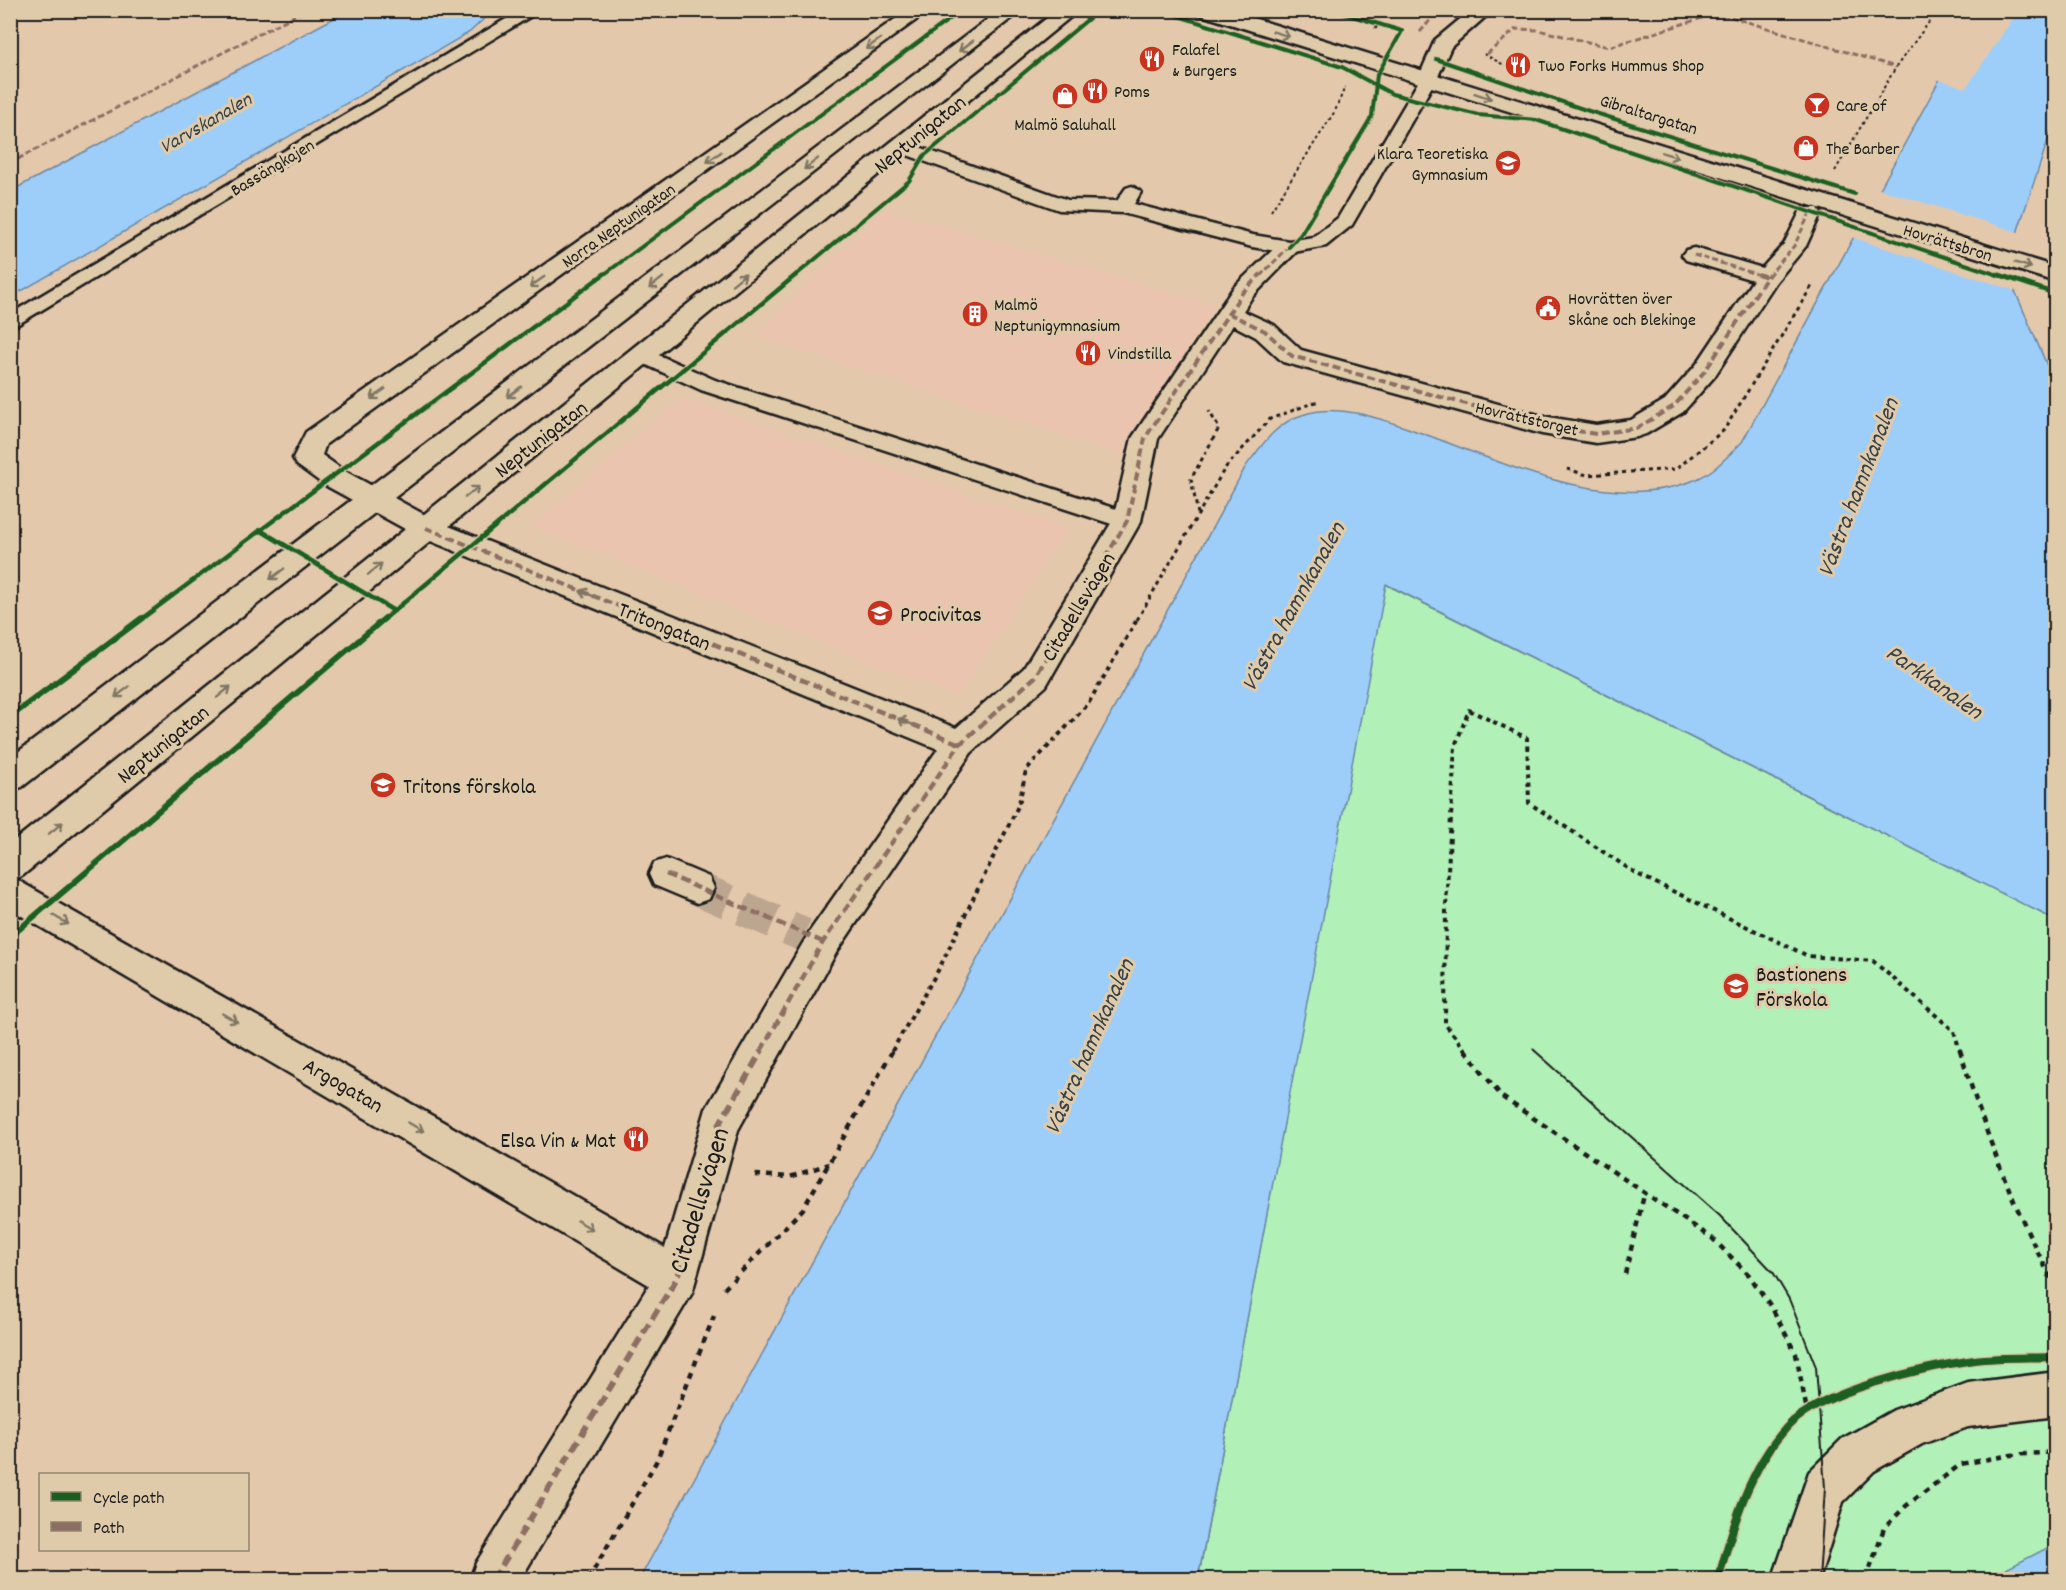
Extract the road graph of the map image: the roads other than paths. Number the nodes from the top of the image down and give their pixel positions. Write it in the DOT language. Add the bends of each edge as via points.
graph roads {
  1 [pos="533,10"];
  2 [pos="921,10"];
  3 [pos="1013,10"];
  4 [pos="1070,10"];
  5 [pos="1205,10"];
  6 [pos="1484,10"];
  7 [pos="1322,24"];
  8 [pos="1432,69"];
  9 [pos="902,147"];
  10 [pos="1851,202"];
  11 [pos="1810,213"];
  12 [pos="1289,247"];
  13 [pos="1694,255"];
  14 [pos="2053,268"];
  15 [pos="1767,277"];
  16 [pos="1228,313"];
  17 [pos="10,323"];
  18 [pos="645,356"];
  19 [pos="315,439"];
  20 [pos="373,500"];
  21 [pos="1127,521"];
  22 [pos="426,528"];
  23 [pos="960,744"];
  24 [pos="10,777"];
  25 [pos="10,865"];
  26 [pos="666,874"];
  27 [pos="697,888"];
  28 [pos="10,891"];
  29 [pos="676,1278"];
  30 [pos="2055,1394"];
  31 [pos="493,1580"];
  32 [pos="1795,1580"];
  1 -- 17 [label="lane, Bassängkajen"];
  2 -- 19 [label="street, Norra Neptunigatan, one-way"];
  3 -- 20 [label="street, Neptunigatan, one-way"];
  4 -- 9 [label="street, Neptunigatan"];
  5 -- 8 [label="street, Gibraltargatan, one-way"];
  6 -- 8 [label="street" via="1442,44"];
  7 -- 8 [label="street, Gibraltargatan" via="1393,47"];
  8 -- 10 [label="street, Gibraltargatan, one-way"];
  8 -- 10 [label="street, Gibraltargatan" via="1589,111 1826,185"];
  8 -- 12 [label="lane" via="1345,221 1319,242"];
  9 -- 12 [label="lane" via="1066,206 1128,199 1252,241"];
  18 -- 9 [label="street, Neptunigatan, one-way"];
  10 -- 14 [label="street, Hovrättsbron"];
  11 -- 15 [label="street, Hovrättstorget" via="1794,246"];
  12 -- 16 [label="street, Citadellsvägen" via="1243,291"];
  13 -- 15 [label="street"];
  15 -- 16 [label="street, Hovrättstorget" via="1705,371 1674,406 1637,428 1596,434 1542,425 1292,356 1265,331"];
  16 -- 21 [label="street, Citadellsvägen" via="1145,438"];
  18 -- 21 [label="lane" via="708,385"];
  22 -- 18 [label="street, Neptunigatan, one-way"];
  19 -- 20 [label="street, Tritongatan" via="307,458"];
  20 -- 22 [label="street, Tritongatan"];
  20 -- 24 [label="street, Neptunigatan, one-way"];
  21 -- 23 [label="street, Citadellsvägen" via="1035,677"];
  23 -- 22 [label="street, Tritongatan, one-way"];
  25 -- 22 [label="street, Neptunigatan, one-way"];
  23 -- 29 [label="street, Citadellsvägen" via="814,938 720,1123"];
  26 -- 27 [label="street"];
  28 -- 29 [label="street, Argogatan, one-way"];
  29 -- 31 [label="street, Citadellsvägen"];
  30 -- 32 [label="street" via="1968,1405 1910,1426 1858,1455 1825,1488"];
}
